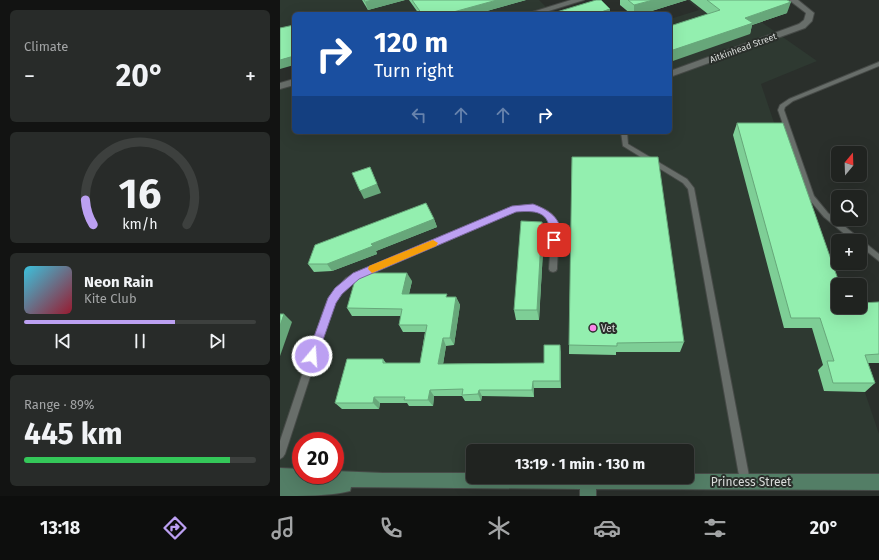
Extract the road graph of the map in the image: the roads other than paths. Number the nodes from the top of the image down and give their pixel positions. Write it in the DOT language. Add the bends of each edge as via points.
graph roads {
  1 [pos="580,0"];
  2 [pos="793,0"];
  3 [pos="537,12"];
  4 [pos="879,64"];
  5 [pos="672,73"];
  6 [pos="292,83"];
  7 [pos="280,86"];
  8 [pos="624,134"];
  9 [pos="849,234"];
  10 [pos="867,248"];
  11 [pos="879,258"];
  12 [pos="553,269"];
  13 [pos="280,454"];
  14 [pos="280,476"];
  15 [pos="383,481"];
  16 [pos="745,482"];
  17 [pos="879,482"];
  18 [pos="588,489"];
  19 [pos="280,492"];
  1 -- 3 [label="street"];
  2 -- 5 [label="street, Aitkinhead Street" via="805,8 810,16 806,23 794,30"];
  4 -- 9 [label="lane" via="791,100 782,106 781,110 812,197 826,215"];
  6 -- 7 [label="street"];
  8 -- 16 [label="lane" via="625,145 685,181 691,188"];
  10 -- 11 [label="lane"];
  12 -- 13 [label="lane" via="555,225 541,210 524,207 515,208 349,280 331,301"];
  14 -- 15 [label="main road, Princess Street"];
  15 -- 18 [label="main road, Princess Street"];
  15 -- 19 [label="main road, Princess Street"];
  16 -- 17 [label="main road, Princess Street"];
  16 -- 18 [label="main road, Princess Street"];
}
